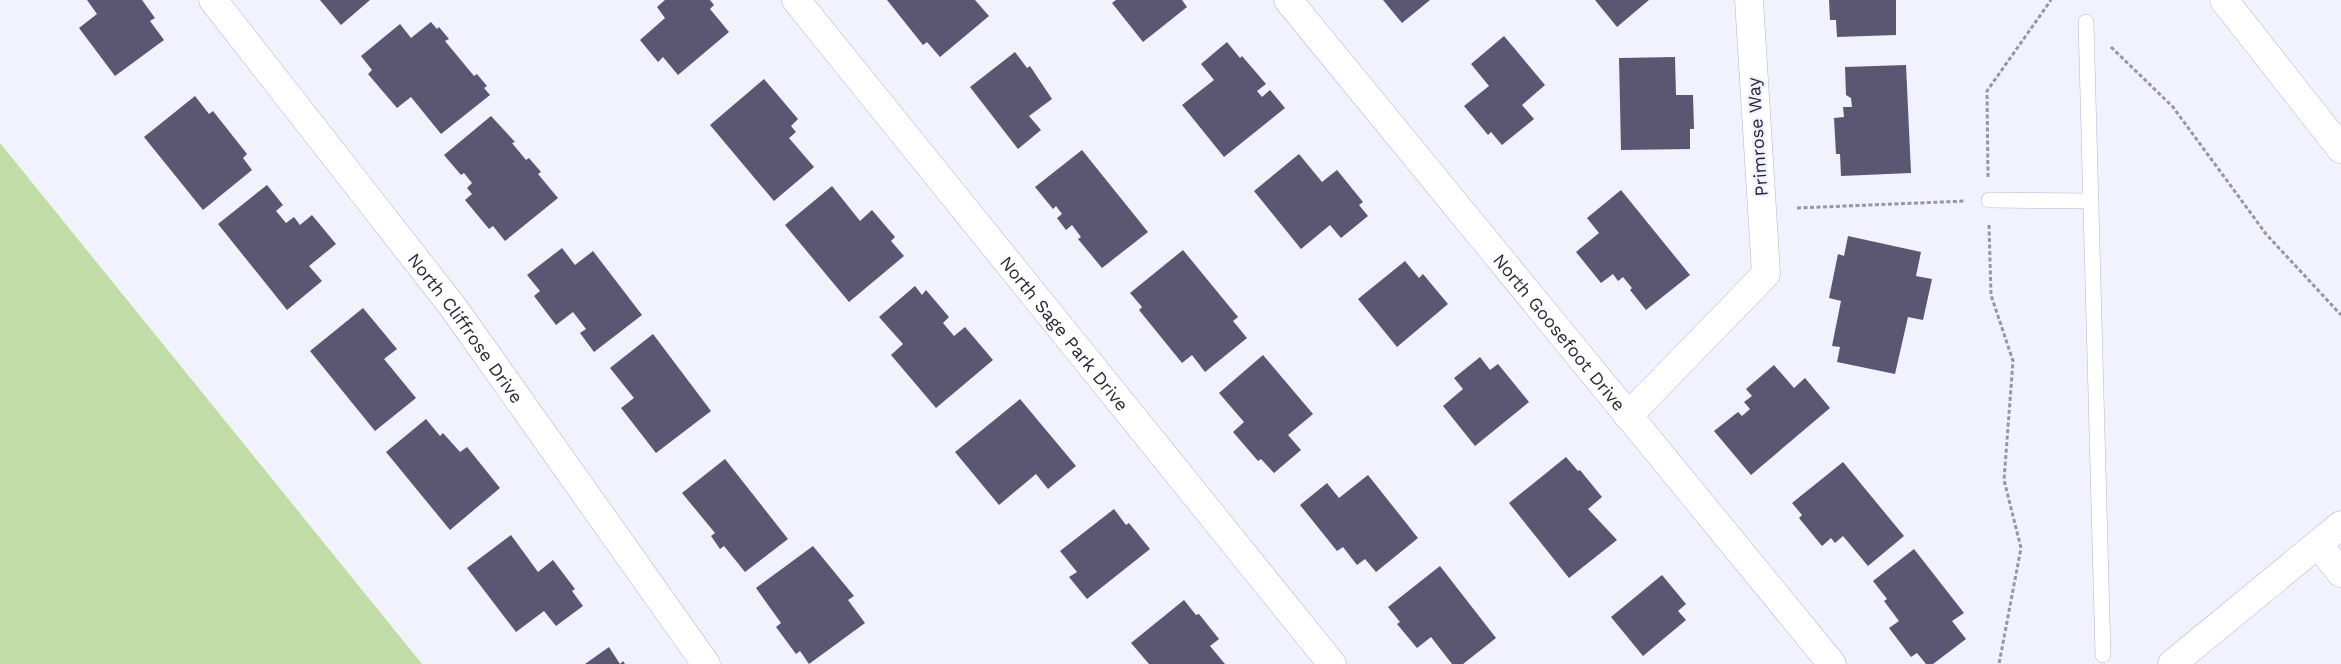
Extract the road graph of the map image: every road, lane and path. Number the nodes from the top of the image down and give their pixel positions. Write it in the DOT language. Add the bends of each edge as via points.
graph roads {
  1 [pos="213,0"];
  2 [pos="796,0"];
  3 [pos="1288,0"];
  4 [pos="1749,0"];
  5 [pos="2051,0"];
  6 [pos="2224,0"];
  7 [pos="2086,22"];
  8 [pos="2341,149"];
  9 [pos="1988,200"];
  10 [pos="2091,201"];
  11 [pos="1797,208"];
  12 [pos="2341,315"];
  13 [pos="1628,416"];
  14 [pos="2341,525"];
  15 [pos="2318,544"];
  16 [pos="2341,573"];
  17 [pos="2103,655"];
  18 [pos="706,664"];
  19 [pos="1332,664"];
  20 [pos="1832,664"];
  21 [pos="1999,664"];
  22 [pos="2172,664"];
  1 -- 18 [label="street, North Cliffrose Drive" via="453,307"];
  2 -- 19 [label="street, North Sage Park Drive"];
  3 -- 13 [label="street, North Goosefoot Drive"];
  4 -- 13 [label="street, Primrose Way" via="1766,274"];
  5 -- 9 [label="path" via="1987,91"];
  6 -- 8 [label="street"];
  7 -- 10 [label="lane"];
  7 -- 12 [label="path" via="2173,107 2266,234"];
  9 -- 10 [label="lane"];
  9 -- 11 [label="path"];
  9 -- 21 [label="path" via="1991,295 2013,362 2004,480 2021,548"];
  10 -- 17 [label="lane"];
  13 -- 20 [label="street, North Goosefoot Drive"];
  14 -- 15 [label="street"];
  15 -- 16 [label="street"];
  15 -- 22 [label="street"];
}
